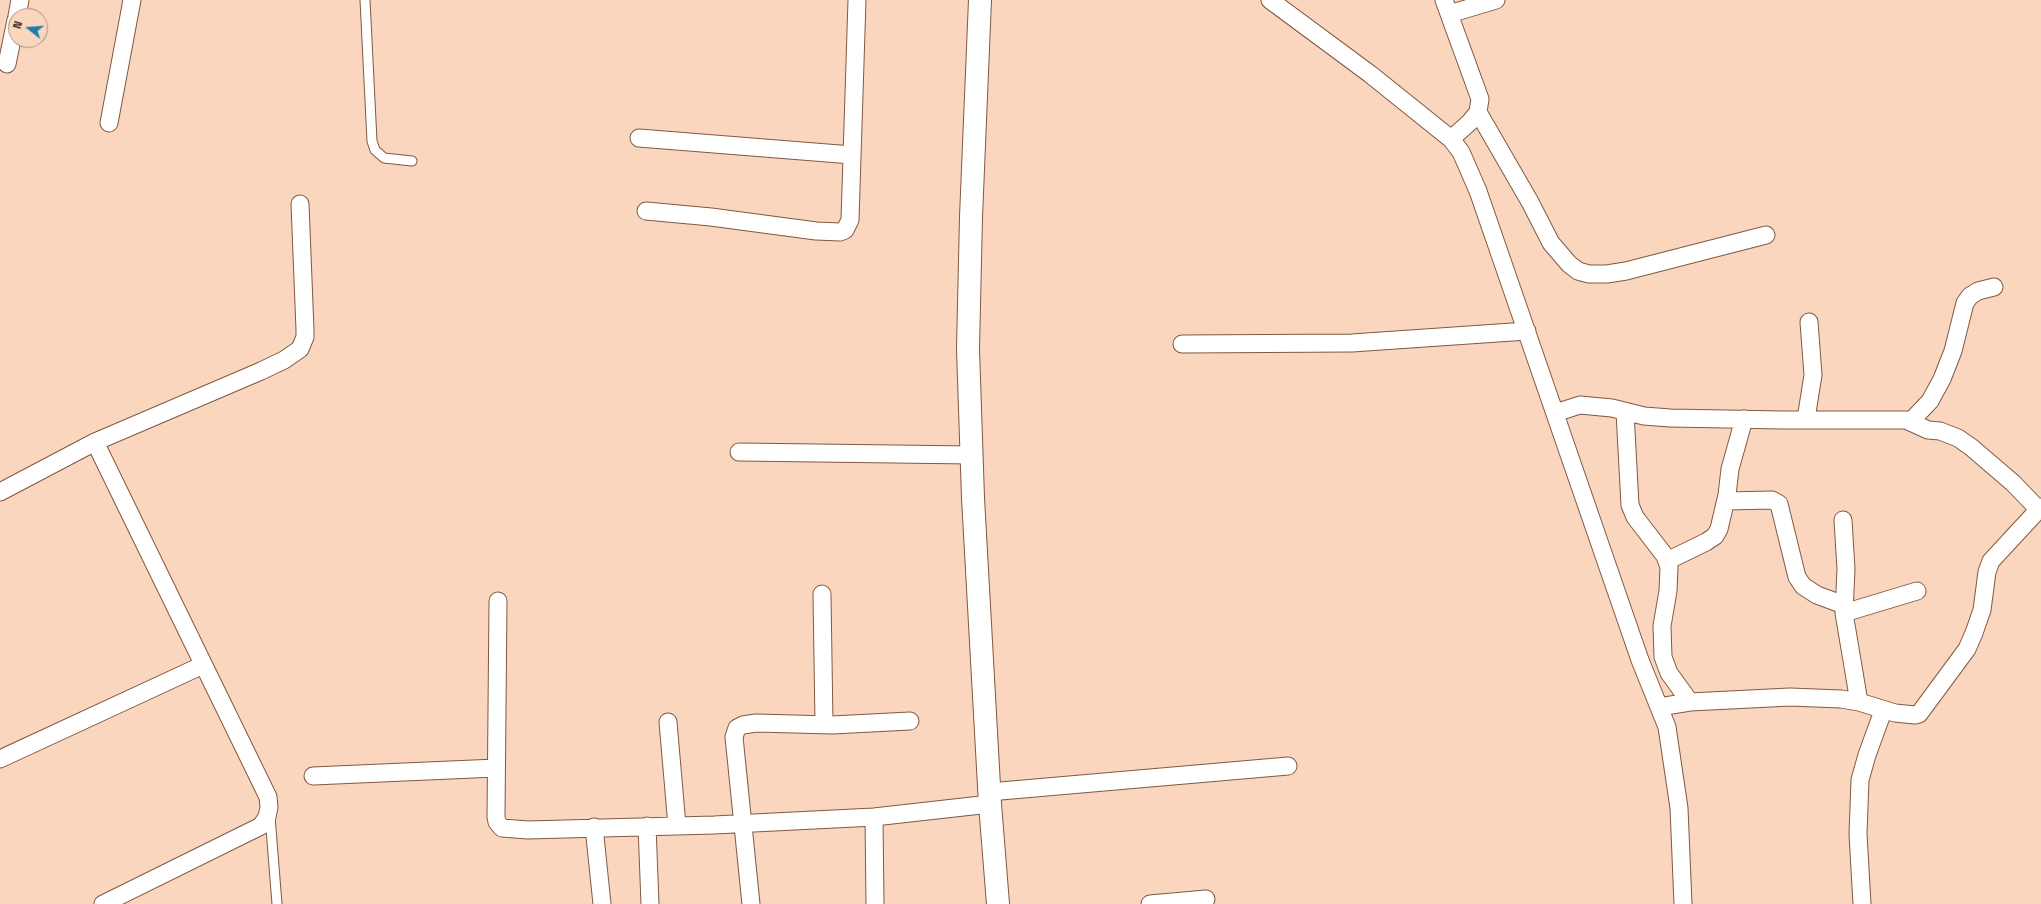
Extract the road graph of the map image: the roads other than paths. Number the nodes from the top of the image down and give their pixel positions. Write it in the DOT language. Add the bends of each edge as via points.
graph roads {
  1 [pos="132,0"];
  2 [pos="365,0"];
  3 [pos="857,0"];
  4 [pos="980,0"];
  5 [pos="1270,0"];
  6 [pos="1496,0"];
  7 [pos="1446,7"];
  8 [pos="10,48"];
  9 [pos="6,64"];
  10 [pos="1478,112"];
  11 [pos="109,123"];
  12 [pos="639,138"];
  13 [pos="1451,139"];
  14 [pos="852,155"];
  15 [pos="412,161"];
  16 [pos="300,204"];
  17 [pos="646,211"];
  18 [pos="1766,235"];
  19 [pos="1994,287"];
  20 [pos="1809,322"];
  21 [pos="1527,331"];
  22 [pos="1182,344"];
  23 [pos="1563,410"];
  24 [pos="1625,412"];
  25 [pos="1744,419"];
  26 [pos="1806,419"];
  27 [pos="1911,421"];
  28 [pos="95,442"];
  29 [pos="739,452"];
  30 [pos="972,455"];
  31 [pos="0,492"];
  32 [pos="1726,501"];
  33 [pos="2040,509"];
  34 [pos="1843,520"];
  35 [pos="1667,561"];
  36 [pos="1917,591"];
  37 [pos="822,594"];
  38 [pos="498,601"];
  39 [pos="1844,609"];
  40 [pos="203,665"];
  41 [pos="1690,702"];
  42 [pos="1859,702"];
  43 [pos="1664,706"];
  44 [pos="1883,711"];
  45 [pos="910,721"];
  46 [pos="668,722"];
  47 [pos="824,724"];
  48 [pos="0,759"];
  49 [pos="1288,766"];
  50 [pos="496,768"];
  51 [pos="313,776"];
  52 [pos="990,798"];
  53 [pos="269,807"];
  54 [pos="874,817"];
  55 [pos="744,824"];
  56 [pos="647,826"];
  57 [pos="677,826"];
  58 [pos="594,827"];
  59 [pos="1206,900"];
  60 [pos="103,904"];
  61 [pos="277,904"];
  62 [pos="602,904"];
  63 [pos="650,904"];
  64 [pos="751,904"];
  65 [pos="876,904"];
  66 [pos="998,904"];
  67 [pos="1150,904"];
  68 [pos="1683,904"];
  69 [pos="1862,904"];
  1 -- 11 [label="street"];
  2 -- 15 [label="lane" via="372,141 375,150 384,158"];
  3 -- 14 [label="street"];
  4 -- 30 [label="main road" via="968,349"];
  5 -- 13 [label="street" via="1370,74"];
  6 -- 7 [label="street"];
  7 -- 10 [label="street" via="1478,91"];
  8 -- 9 [label="street"];
  10 -- 13 [label="street"];
  10 -- 18 [label="street" via="1551,243 1578,271 1589,274 1626,272"];
  12 -- 14 [label="street"];
  13 -- 21 [label="street" via="1461,152 1478,191"];
  14 -- 17 [label="street" via="850,220 845,230 840,232"];
  16 -- 28 [label="street" via="306,330 300,349 261,371"];
  19 -- 27 [label="street" via="1978,291 1965,303 1953,351 1942,379 1930,401"];
  20 -- 26 [label="street" via="1813,375"];
  21 -- 22 [label="street" via="1352,343"];
  21 -- 23 [label="street"];
  23 -- 24 [label="street" via="1612,408"];
  23 -- 43 [label="street" via="1640,660"];
  24 -- 25 [label="street" via="1670,418"];
  24 -- 35 [label="street" via="1630,505 1635,517 1648,531"];
  25 -- 26 [label="street"];
  25 -- 32 [label="street" via="1730,469"];
  26 -- 27 [label="street"];
  27 -- 33 [label="street" via="1928,430 1958,438"];
  28 -- 31 [label="street"];
  28 -- 40 [label="street"];
  29 -- 30 [label="street"];
  30 -- 52 [label="main road"];
  32 -- 35 [label="street" via="1715,536"];
  32 -- 39 [label="street" via="1772,500 1779,504 1797,577 1803,586"];
  33 -- 44 [label="street" via="1991,562 1987,572 1982,610 1967,649 1924,709 1915,716"];
  34 -- 39 [label="street" via="1846,569"];
  35 -- 41 [label="street" via="1670,574 1662,626 1663,657 1669,673"];
  36 -- 39 [label="street"];
  37 -- 47 [label="street"];
  38 -- 50 [label="street"];
  39 -- 42 [label="street"];
  40 -- 48 [label="street"];
  40 -- 53 [label="street" via="268,797"];
  41 -- 42 [label="street" via="1790,697"];
  41 -- 43 [label="street"];
  42 -- 44 [label="street"];
  43 -- 68 [label="street" via="1679,808"];
  44 -- 69 [label="street" via="1859,786 1858,834"];
  45 -- 47 [label="street"];
  46 -- 57 [label="street"];
  47 -- 55 [label="street" via="756,723 737,728 734,737"];
  49 -- 52 [label="street"];
  50 -- 51 [label="street"];
  50 -- 58 [label="street" via="496,817 502,828 528,830"];
  52 -- 54 [label="street"];
  52 -- 66 [label="main road"];
  53 -- 60 [label="street" via="267,817 261,826"];
  53 -- 61 [label="lane"];
  54 -- 55 [label="street"];
  54 -- 65 [label="street"];
  55 -- 57 [label="street"];
  55 -- 64 [label="street"];
  56 -- 57 [label="street"];
  56 -- 58 [label="street"];
  56 -- 63 [label="street"];
  58 -- 62 [label="street"];
  59 -- 67 [label="street"];
}
